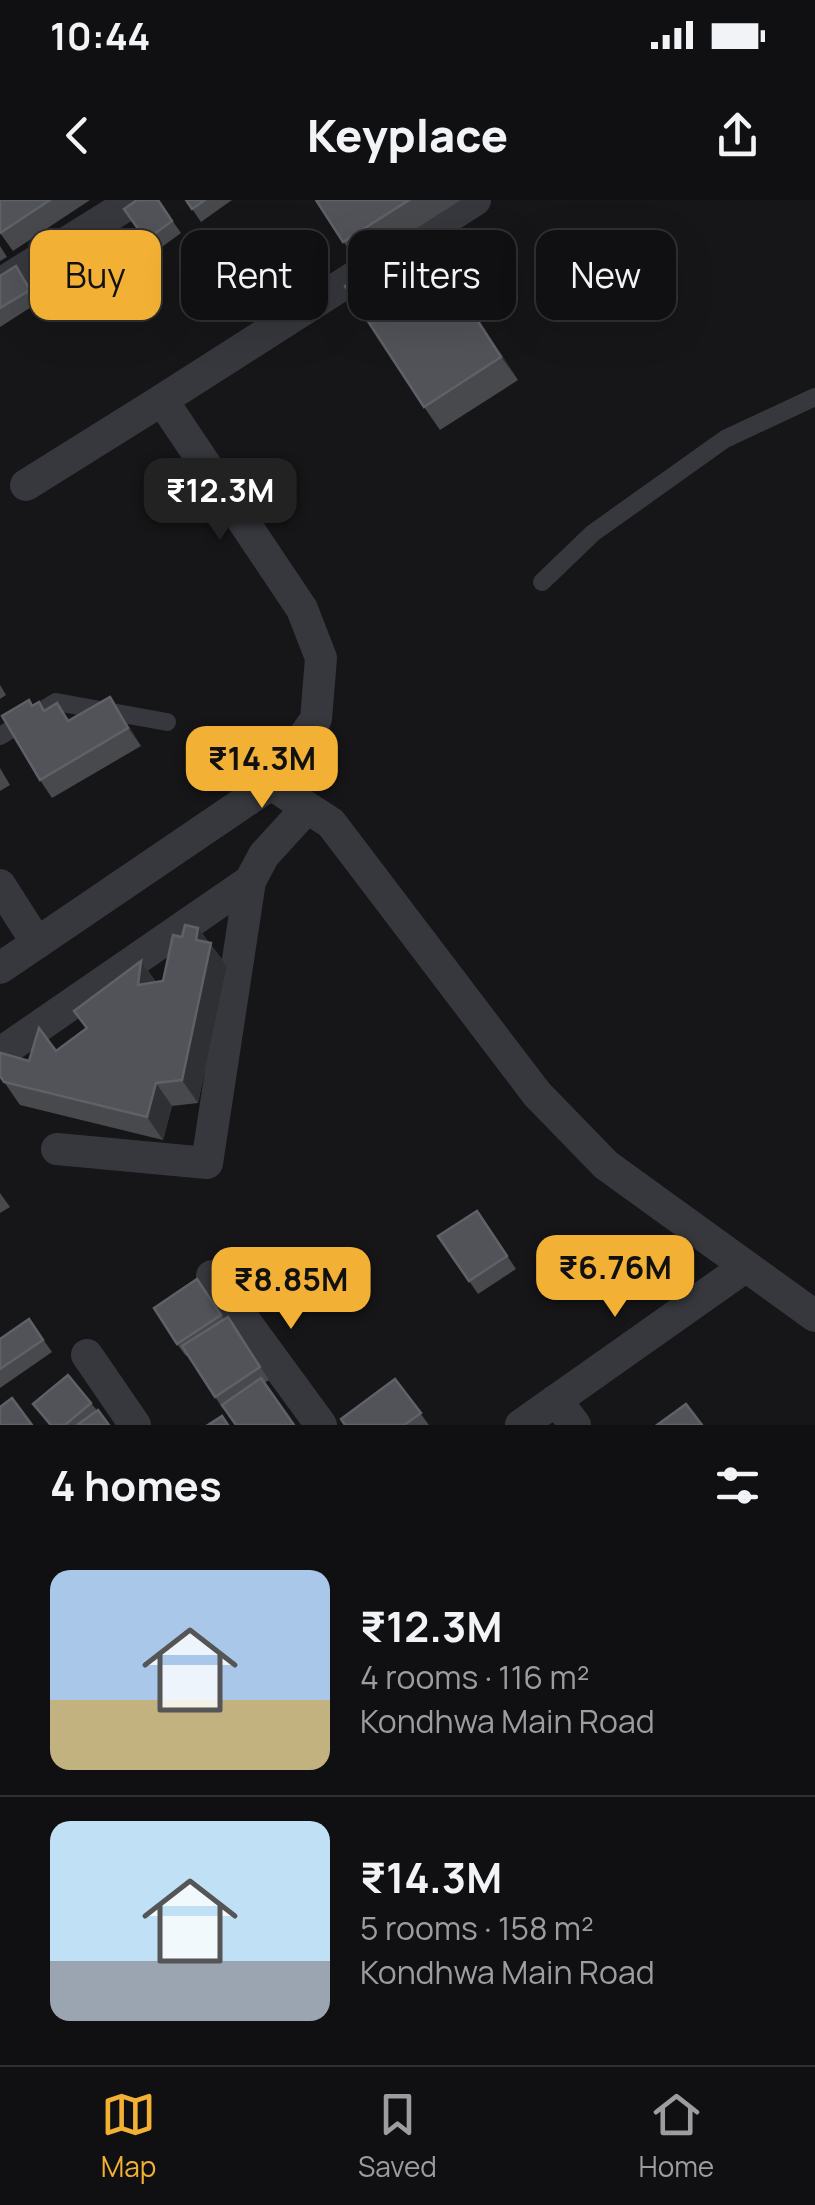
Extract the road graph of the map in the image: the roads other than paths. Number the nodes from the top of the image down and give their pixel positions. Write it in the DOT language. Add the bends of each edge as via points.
graph roads {
  1 [pos="136,200"];
  2 [pos="475,200"];
  3 [pos="0,284"];
  4 [pos="815,397"];
  5 [pos="162,400"];
  6 [pos="26,485"];
  7 [pos="542,582"];
  8 [pos="167,722"];
  9 [pos="0,736"];
  10 [pos="271,784"];
  11 [pos="307,808"];
  12 [pos="250,880"];
  13 [pos="0,885"];
  14 [pos="36,943"];
  15 [pos="0,968"];
  16 [pos="9,1047"];
  17 [pos="57,1150"];
  18 [pos="744,1266"];
  19 [pos="212,1276"];
  20 [pos="815,1316"];
  21 [pos="88,1355"];
  22 [pos="566,1412"];
  23 [pos="135,1425"];
  24 [pos="321,1425"];
  25 [pos="521,1425"];
  1 -- 3 [label="street"];
  2 -- 5 [label="street"];
  4 -- 7 [label="lane" via="725,440 593,533"];
  5 -- 6 [label="street"];
  5 -- 10 [label="street" via="302,609 322,658 316,719"];
  8 -- 9 [label="lane" via="56,702"];
  10 -- 11 [label="street"];
  10 -- 14 [label="street"];
  11 -- 12 [label="street"];
  11 -- 18 [label="street" via="331,823 537,1094 606,1165"];
  12 -- 16 [label="street"];
  12 -- 17 [label="street" via="206,1163"];
  13 -- 14 [label="street"];
  14 -- 15 [label="street"];
  18 -- 20 [label="street"];
  18 -- 22 [label="street"];
  19 -- 24 [label="street"];
  21 -- 23 [label="street"];
  22 -- 25 [label="street"];
}
